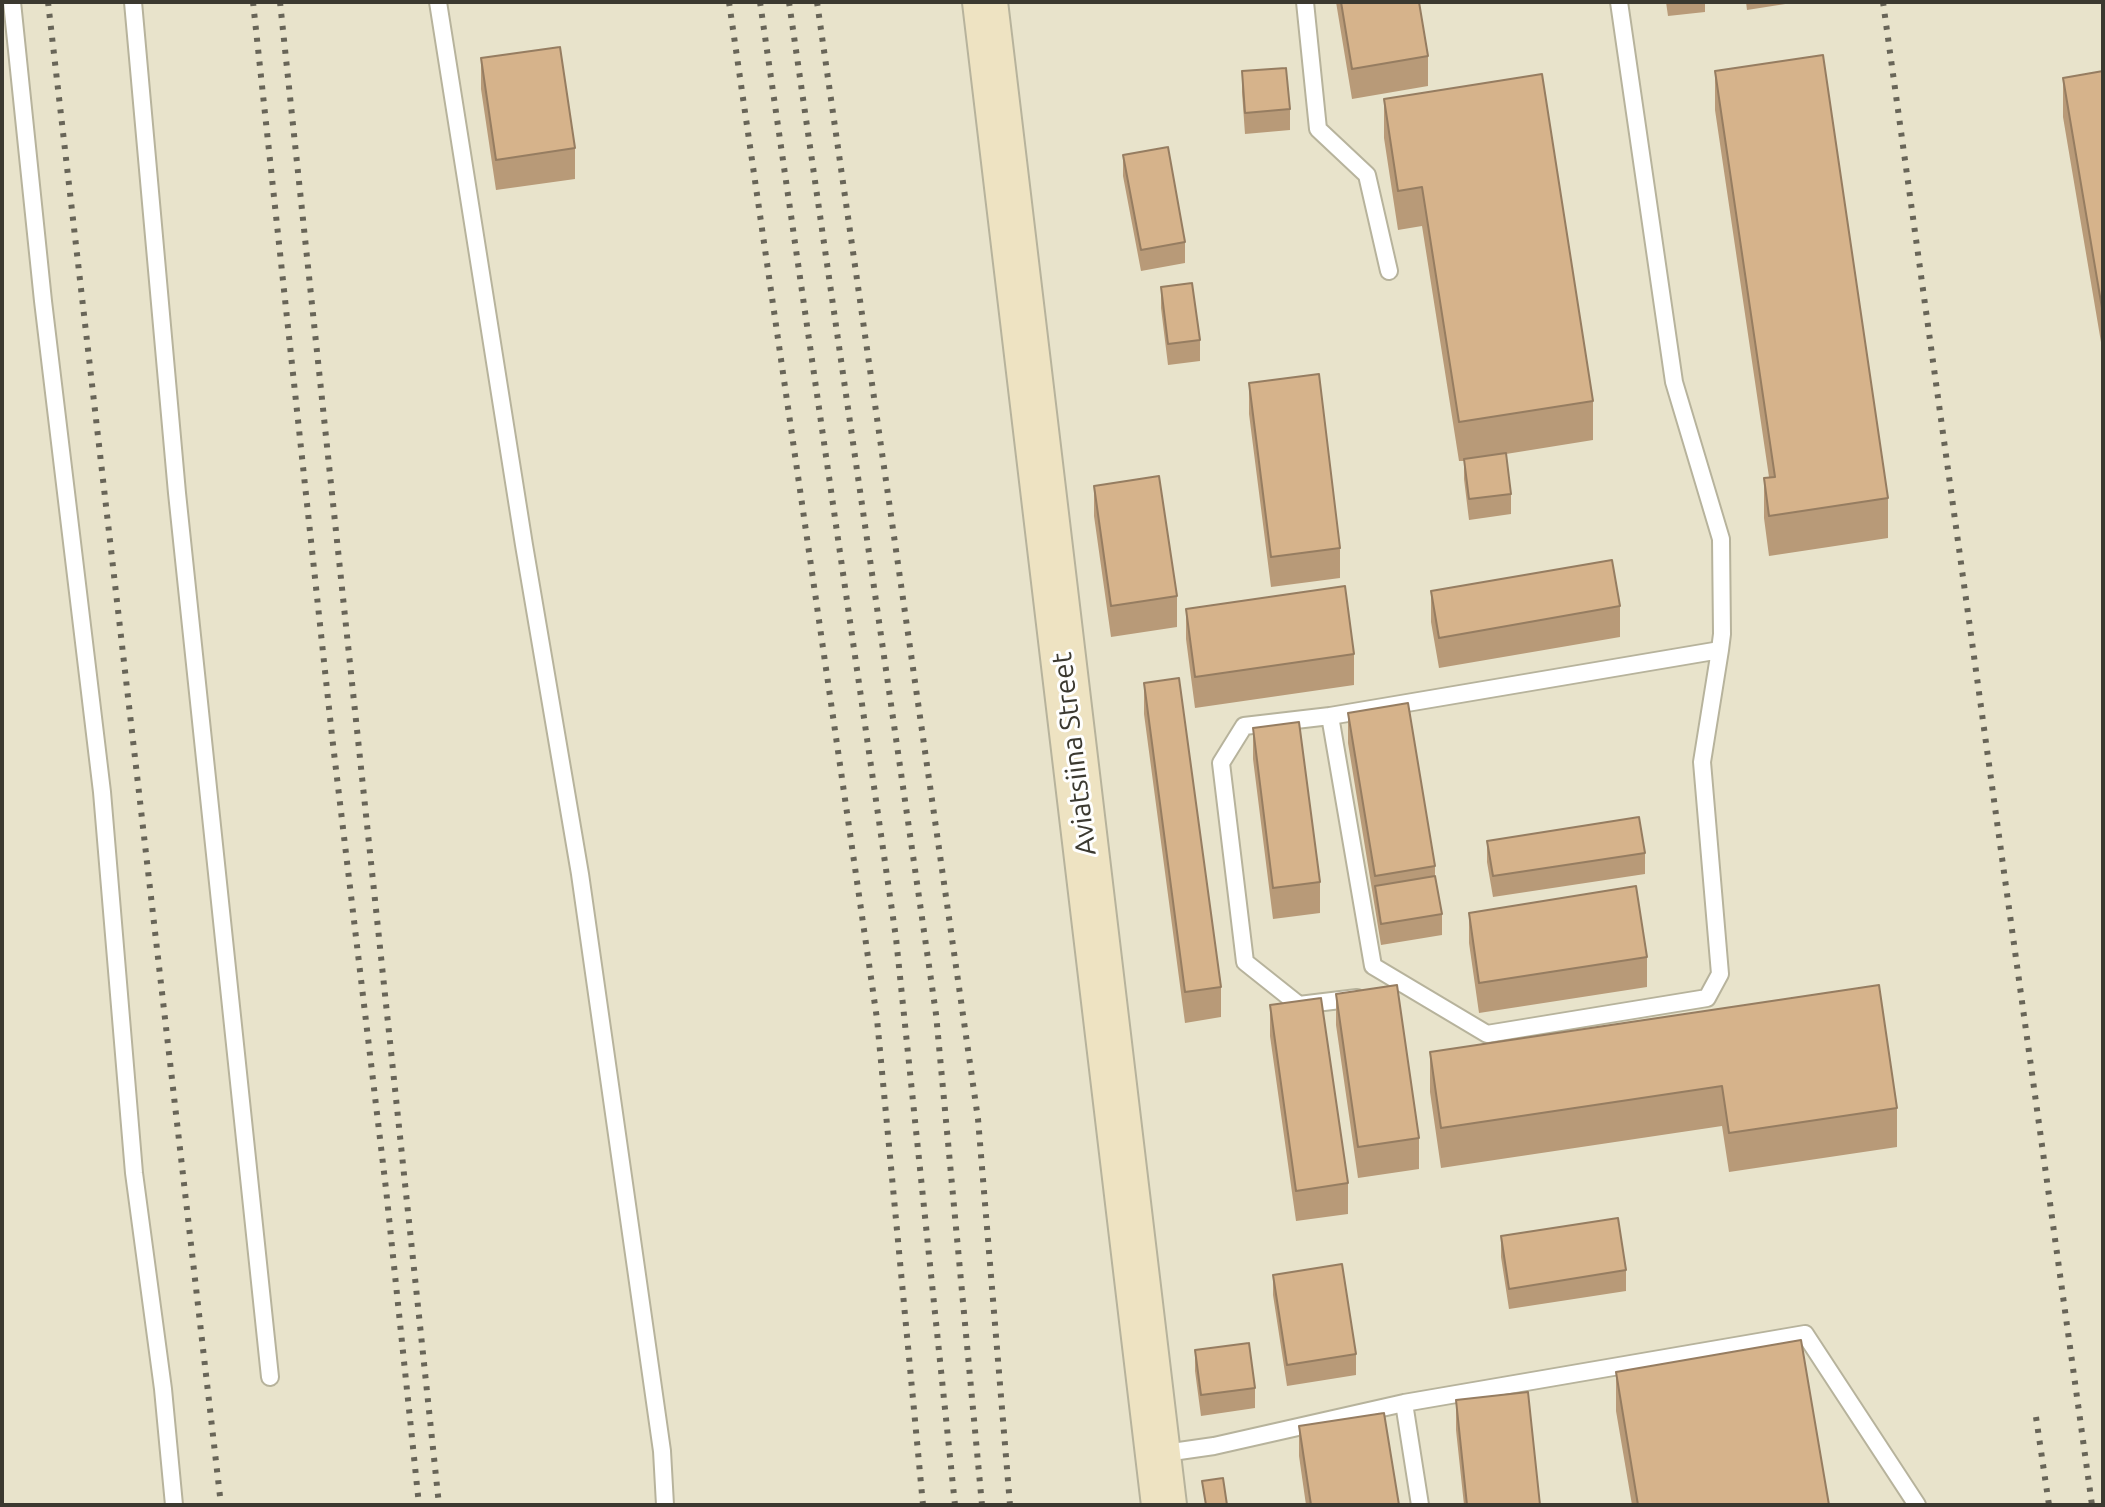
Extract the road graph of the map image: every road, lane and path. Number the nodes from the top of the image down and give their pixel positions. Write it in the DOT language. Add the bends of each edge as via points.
graph roads {
  1 [pos="12,2"];
  2 [pos="133,2"];
  3 [pos="438,2"];
  4 [pos="985,2"];
  5 [pos="1305,2"];
  6 [pos="1619,2"];
  7 [pos="1389,271"];
  8 [pos="1720,650"];
  9 [pos="1330,716"];
  10 [pos="1413,990"];
  11 [pos="270,1377"];
  12 [pos="1404,1403"];
  13 [pos="1157,1454"];
  14 [pos="174,1505"];
  15 [pos="665,1505"];
  16 [pos="1164,1505"];
  17 [pos="1420,1505"];
  18 [pos="1917,1505"];
  1 -- 14 [label="lane" via="102,792 134,1173"];
  2 -- 11 [label="lane" via="177,493"];
  3 -- 15 [label="lane" via="580,874 662,1451"];
  4 -- 13 [label="street, Aviatsiina Street"];
  5 -- 7 [label="lane" via="1318,129 1367,175"];
  6 -- 8 [label="lane" via="1674,382 1721,539"];
  8 -- 9 [label="lane"];
  8 -- 10 [label="lane" via="1702,762 1720,974 1707,998 1487,1034"];
  9 -- 10 [label="lane" via="1373,966"];
  9 -- 10 [label="lane" via="1244,726 1221,763 1245,962 1299,1005"];
  12 -- 13 [label="lane"];
  12 -- 17 [label="lane"];
  12 -- 18 [label="lane" via="1805,1334"];
  13 -- 16 [label="street, Aviatsiina Street"];
}
